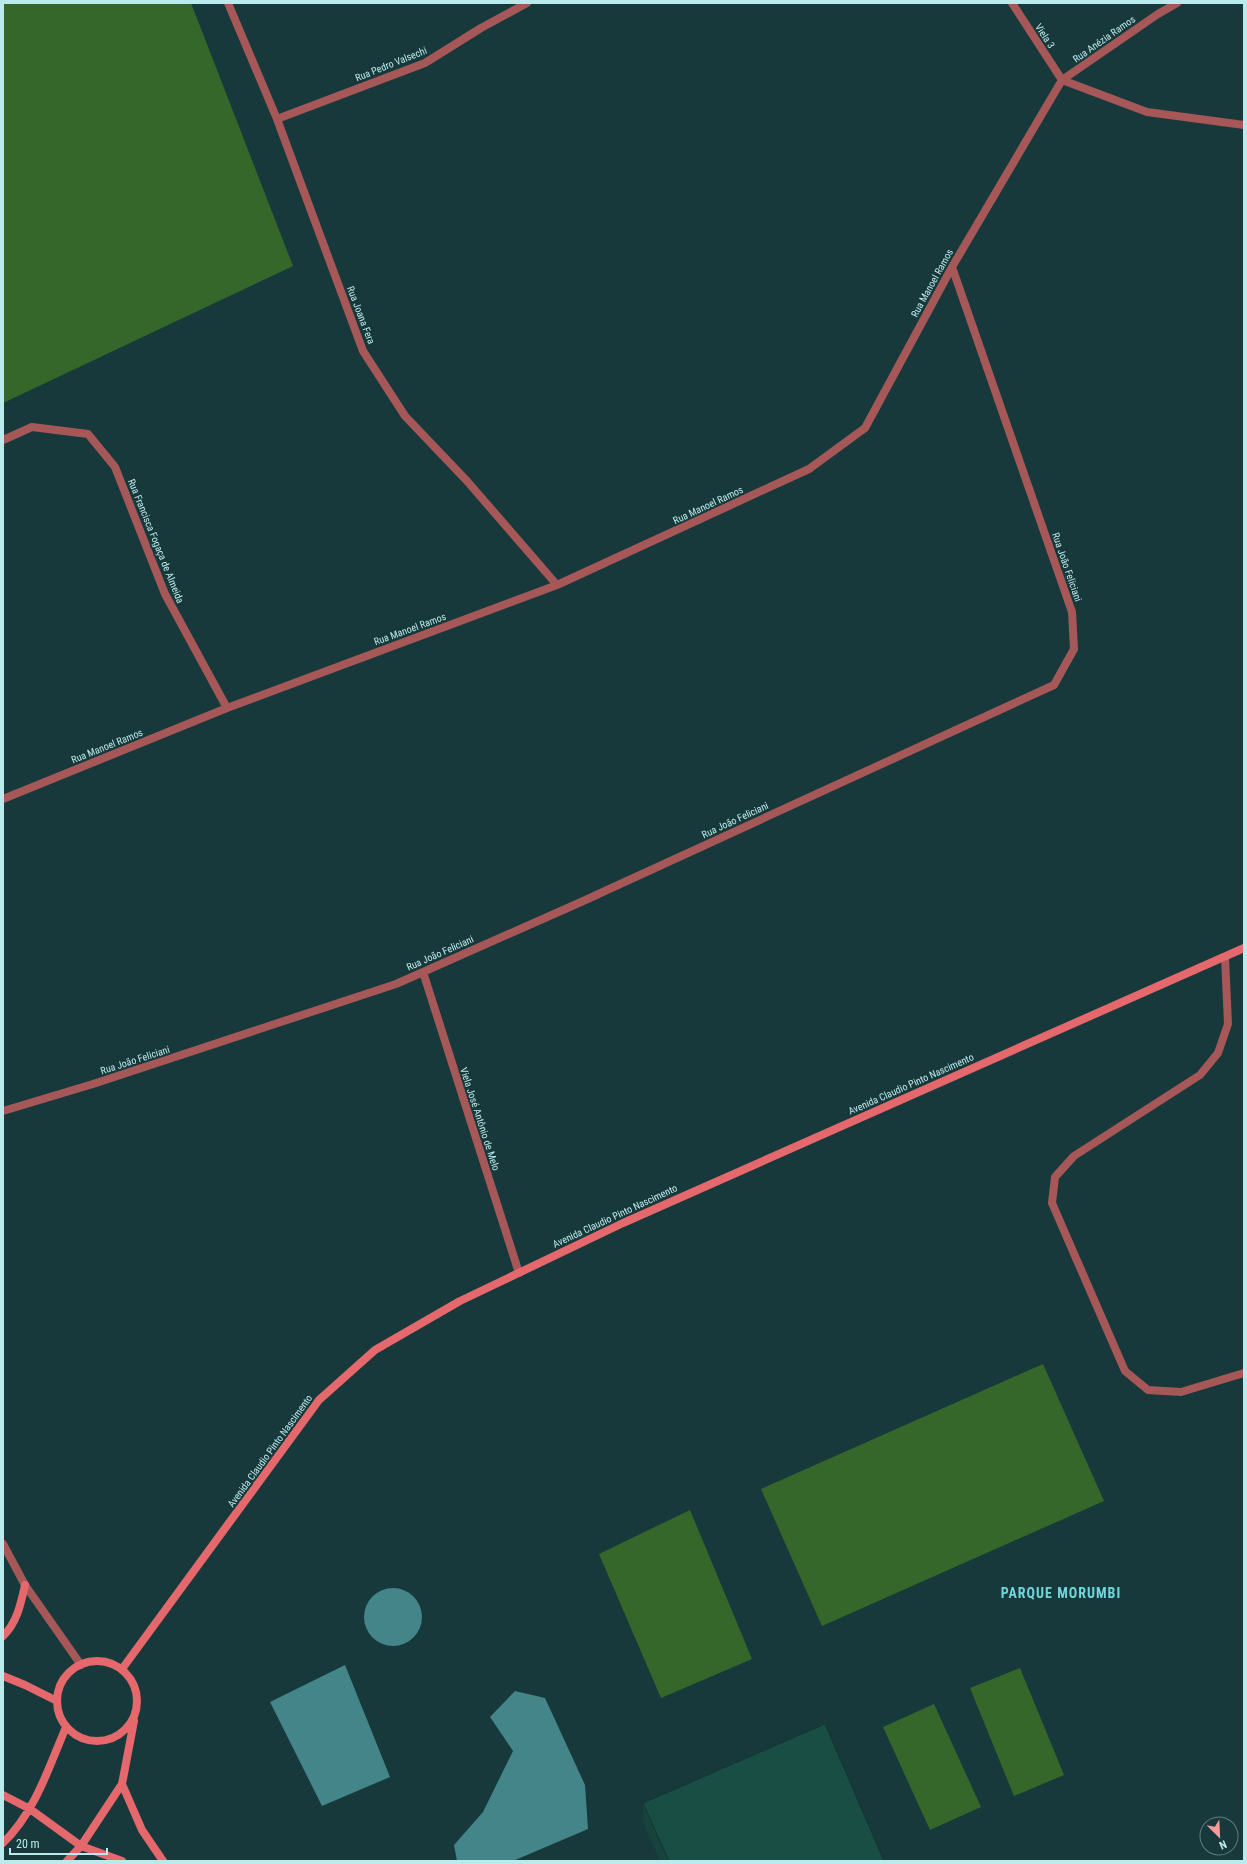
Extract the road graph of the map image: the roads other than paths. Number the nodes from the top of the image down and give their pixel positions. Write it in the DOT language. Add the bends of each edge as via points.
graph roads {
  1 [pos="228,3"];
  2 [pos="527,3"];
  3 [pos="1012,3"];
  4 [pos="1177,3"];
  5 [pos="1062,80"];
  6 [pos="277,119"];
  7 [pos="1244,124"];
  8 [pos="952,267"];
  9 [pos="3,440"];
  10 [pos="557,585"];
  11 [pos="227,708"];
  12 [pos="3,799"];
  13 [pos="1244,948"];
  14 [pos="1225,957"];
  15 [pos="423,972"];
  16 [pos="3,1111"];
  17 [pos="519,1273"];
  18 [pos="1244,1373"];
  19 [pos="3,1544"];
  20 [pos="25,1585"];
  21 [pos="3,1636"];
  22 [pos="81,1665"];
  23 [pos="122,1669"];
  24 [pos="3,1676"];
  25 [pos="57,1701"];
  26 [pos="136,1713"];
  27 [pos="66,1726"];
  28 [pos="122,1784"];
  29 [pos="3,1796"];
  30 [pos="30,1810"];
  31 [pos="3,1843"];
  32 [pos="81,1846"];
  33 [pos="67,1861"];
  34 [pos="122,1861"];
  35 [pos="163,1861"];
  1 -- 6 [label="street, Rua Joana Fera"];
  2 -- 6 [label="street, Rua Pedro Valsechi" via="425,63"];
  3 -- 5 [label="street, Viela 3"];
  4 -- 5 [label="street, Rua Anézia Ramos"];
  5 -- 7 [label="street" via="1147,112"];
  5 -- 8 [label="street, Rua Manoel Ramos"];
  6 -- 10 [label="street, Rua Joana Fera" via="363,351 405,416 467,481"];
  8 -- 10 [label="street, Rua Manoel Ramos" via="864,428 809,469"];
  8 -- 15 [label="street, Rua João Feliciani" via="1072,612 1074,649 1054,685"];
  9 -- 11 [label="street, Rua Francisca Fogaça de Almeida" via="32,427 88,434 115,467 165,594"];
  10 -- 11 [label="street, Rua Manoel Ramos"];
  11 -- 12 [label="street, Rua Manoel Ramos"];
  13 -- 14 [label="main road, Avenida Claudio Pinto Nascimento"];
  14 -- 17 [label="main road, Avenida Claudio Pinto Nascimento" via="623,1223"];
  14 -- 18 [label="street" via="1228,1024 1218,1054 1200,1074 1074,1156 1055,1177 1052,1203 1125,1371 1148,1390 1181,1392"];
  15 -- 16 [label="street, Rua João Feliciani" via="381,989"];
  15 -- 17 [label="street, Viela José Antônio de Melo"];
  17 -- 23 [label="main road, Avenida Claudio Pinto Nascimento" via="460,1301 375,1350 319,1400"];
  19 -- 20 [label="street"];
  20 -- 21 [label="main road" via="16,1617"];
  20 -- 22 [label="street"];
  22 -- 23 [label="main road" via="102,1662"];
  22 -- 25 [label="main road" via="68,1674 60,1686"];
  23 -- 26 [label="main road" via="135,1689"];
  24 -- 25 [label="main road"];
  25 -- 27 [label="main road"];
  26 -- 27 [label="main road" via="129,1725 118,1735 105,1740 91,1741 77,1736"];
  26 -- 28 [label="main road"];
  27 -- 30 [label="main road"];
  28 -- 32 [label="main road"];
  28 -- 35 [label="main road" via="142,1830"];
  29 -- 30 [label="main road"];
  30 -- 31 [label="main road"];
  30 -- 32 [label="main road"];
  32 -- 33 [label="main road"];
  32 -- 34 [label="main road"];
}
